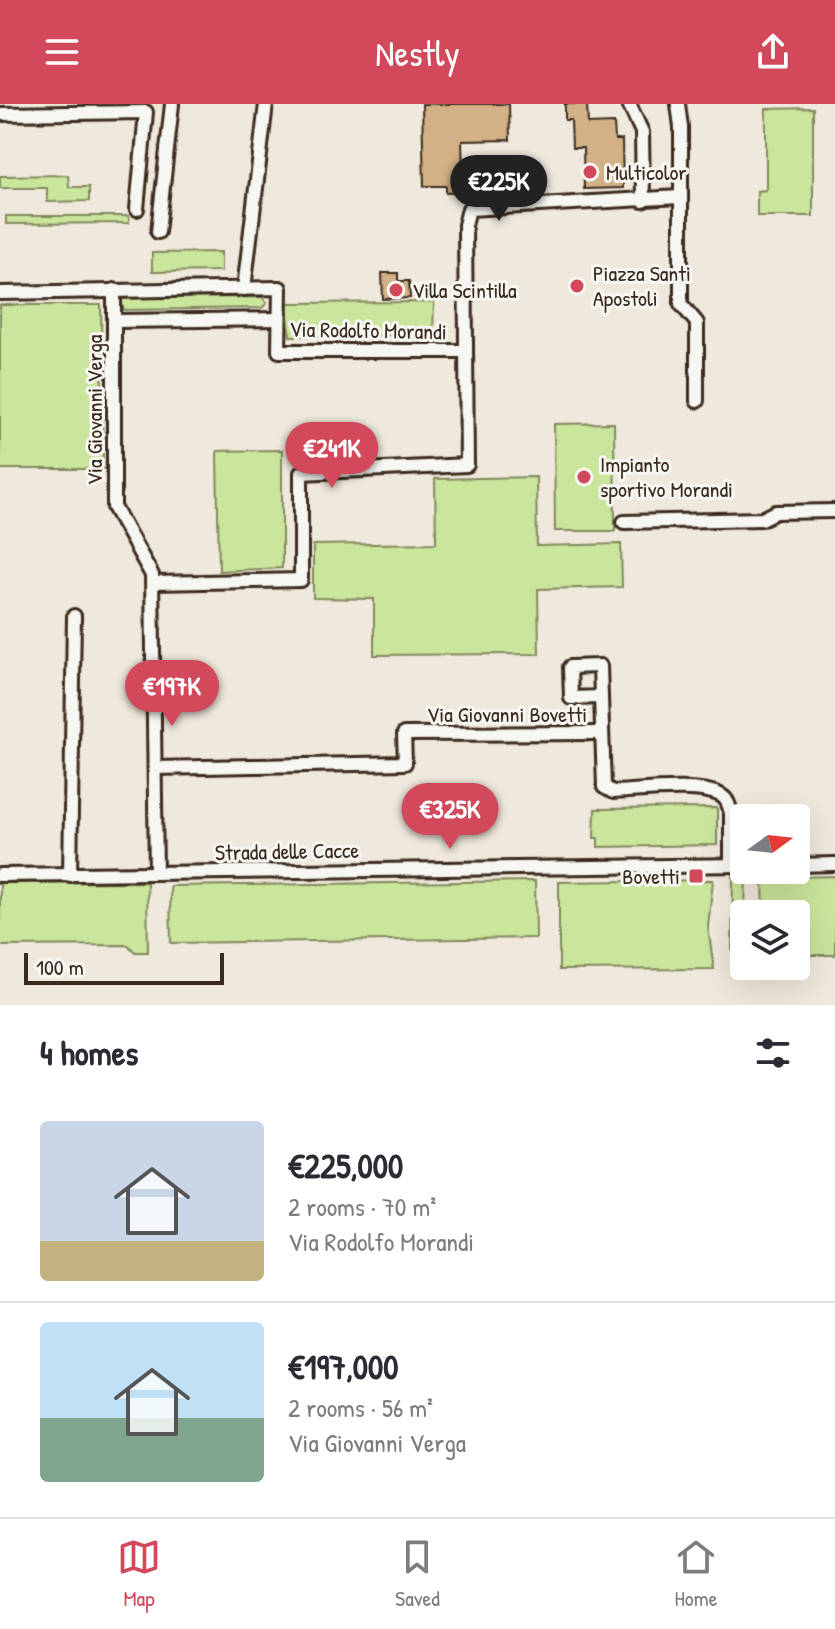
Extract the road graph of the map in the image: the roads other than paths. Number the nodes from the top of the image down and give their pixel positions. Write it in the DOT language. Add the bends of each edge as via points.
graph roads {
  1 [pos="172,104"];
  2 [pos="266,104"];
  3 [pos="629,104"];
  4 [pos="678,104"];
  5 [pos="0,114"];
  6 [pos="680,197"];
  7 [pos="643,201"];
  8 [pos="137,209"];
  9 [pos="158,232"];
  10 [pos="244,289"];
  11 [pos="114,290"];
  12 [pos="0,293"];
  13 [pos="279,319"];
  14 [pos="114,321"];
  15 [pos="465,351"];
  16 [pos="697,401"];
  17 [pos="835,511"];
  18 [pos="624,522"];
  19 [pos="153,583"];
  20 [pos="74,616"];
  21 [pos="600,697"];
  22 [pos="600,733"];
  23 [pos="155,768"];
  24 [pos="730,810"];
  25 [pos="835,864"];
  26 [pos="730,865"];
  27 [pos="810,865"];
  28 [pos="156,873"];
  29 [pos="0,875"];
  30 [pos="70,875"];
  1 -- 9 [label="street"];
  2 -- 10 [label="street"];
  3 -- 7 [label="street" via="642,132"];
  4 -- 6 [label="street"];
  5 -- 8 [label="street" via="146,112"];
  6 -- 7 [label="street, Via Rodolfo Morandi"];
  6 -- 16 [label="street" via="681,304 697,323"];
  7 -- 15 [label="street, Via Rodolfo Morandi" via="469,209"];
  10 -- 11 [label="street, Via Rodolfo Morandi"];
  10 -- 13 [label="street, Via Rodolfo Morandi" via="280,288"];
  11 -- 12 [label="street, Via Rodolfo Morandi"];
  11 -- 14 [label="street"];
  13 -- 14 [label="street, Via Rodolfo Morandi"];
  13 -- 15 [label="street, Via Rodolfo Morandi" via="279,351"];
  14 -- 19 [label="street, Via Giovanni Verga" via="114,507 150,568"];
  15 -- 19 [label="street" via="467,465 301,473 301,580"];
  17 -- 18 [label="street" via="776,512 762,519"];
  19 -- 23 [label="street, Via Giovanni Verga"];
  20 -- 30 [label="street"];
  21 -- 22 [label="street, Via Giovanni Bovetti"];
  22 -- 23 [label="street, Via Giovanni Bovetti" via="404,734 405,763"];
  22 -- 24 [label="street, Via Giovanni Bovetti" via="602,781 608,790 702,790 725,798"];
  23 -- 28 [label="street, Via Giovanni Verga"];
  25 -- 27 [label="street"];
  26 -- 28 [label="street, Strada delle Cacce"];
  28 -- 30 [label="street, Strada delle Cacce"];
  29 -- 30 [label="street, Strada delle Cacce"];
}
